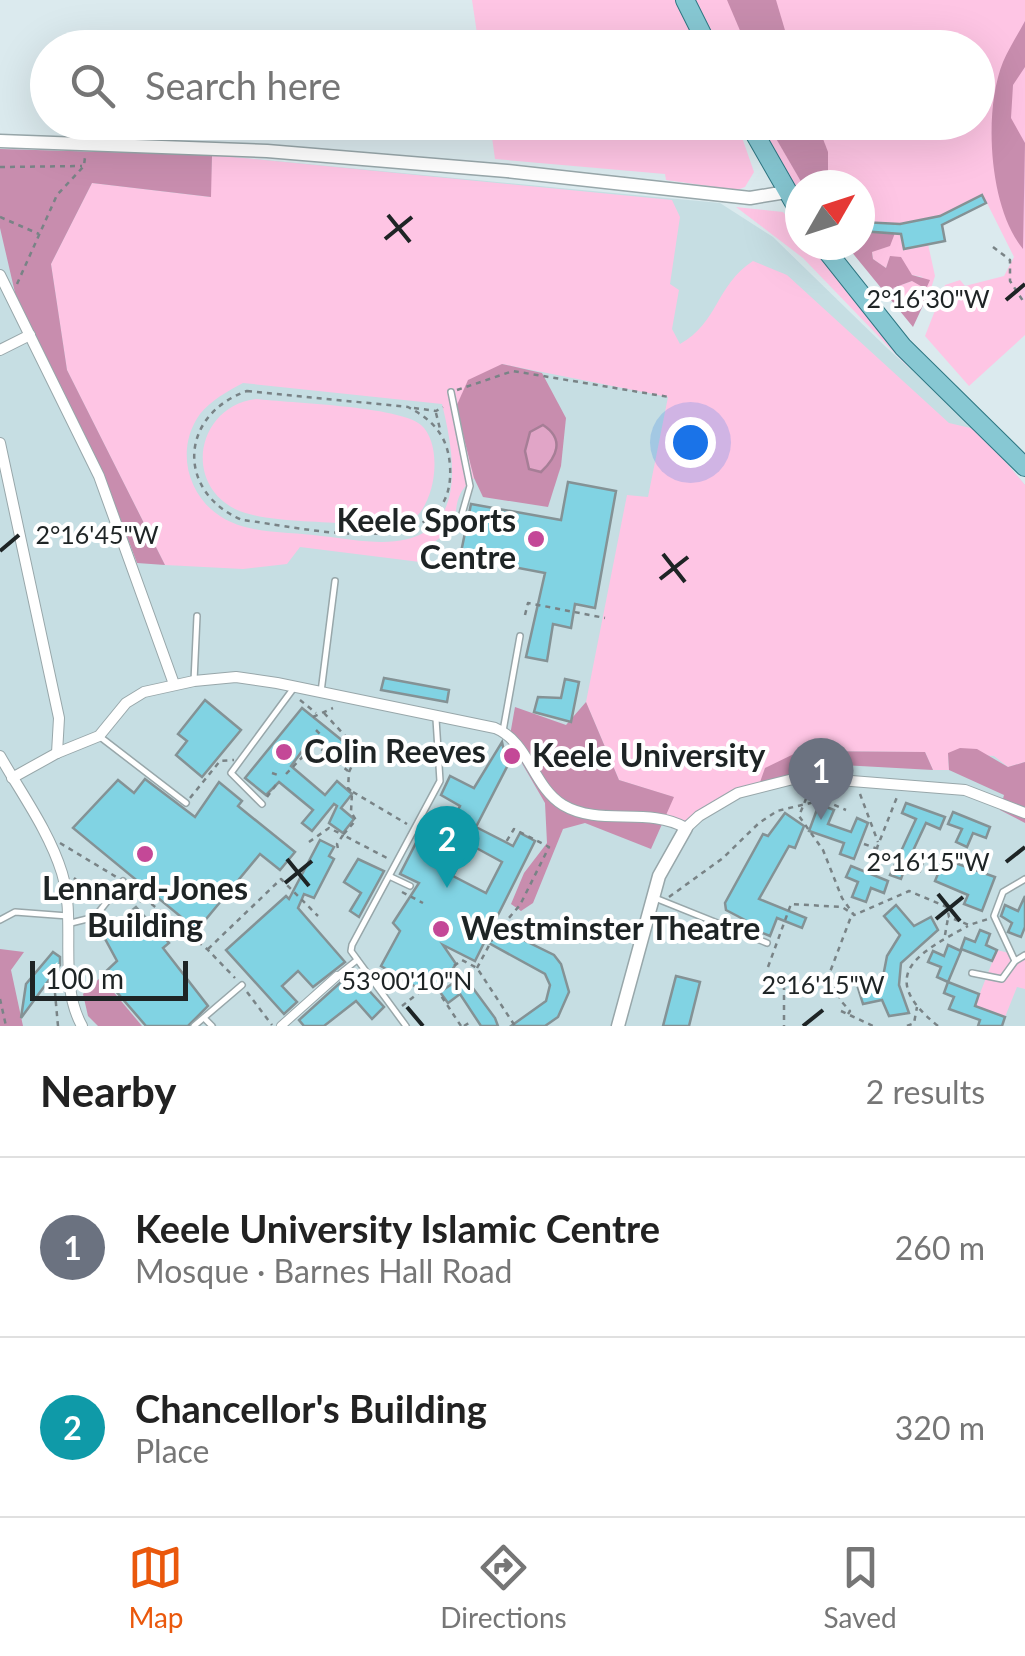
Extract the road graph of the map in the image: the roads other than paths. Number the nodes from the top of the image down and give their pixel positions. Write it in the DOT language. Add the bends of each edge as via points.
graph roads {
  1 [pos="685,0"];
  2 [pos="700,30"];
  3 [pos="758,140"];
  4 [pos="0,142"];
  5 [pos="785,190"];
  6 [pos="785,192"];
  7 [pos="834,260"];
  8 [pos="0,275"];
  9 [pos="30,335"];
  10 [pos="0,350"];
  11 [pos="451,392"];
  12 [pos="443,407"];
  13 [pos="454,407"];
  14 [pos="0,444"];
  15 [pos="1025,467"];
  16 [pos="458,528"];
  17 [pos="334,581"];
  18 [pos="197,616"];
  19 [pos="520,636"];
  20 [pos="194,681"];
  21 [pos="174,684"];
  22 [pos="295,687"];
  23 [pos="320,694"];
  24 [pos="436,716"];
  25 [pos="502,731"];
  26 [pos="98,736"];
  27 [pos="57,753"];
  28 [pos="0,756"];
  29 [pos="12,778"];
  30 [pos="186,803"];
  31 [pos="262,804"];
  32 [pos="1025,813"];
  33 [pos="686,828"];
  34 [pos="391,876"];
  35 [pos="1025,879"];
  36 [pos="122,881"];
  37 [pos="410,886"];
  38 [pos="658,900"];
  39 [pos="0,920"];
  40 [pos="71,920"];
  41 [pos="767,944"];
  42 [pos="1025,955"];
  43 [pos="357,960"];
  44 [pos="1015,961"];
  45 [pos="972,972"];
  46 [pos="337,976"];
  47 [pos="242,985"];
  48 [pos="204,1018"];
  49 [pos="82,1026"];
  50 [pos="194,1026"];
  51 [pos="212,1026"];
  52 [pos="281,1026"];
  53 [pos="406,1026"];
  54 [pos="618,1026"];
  1 -- 2 [label="main road"];
  3 -- 5 [label="main road"];
  4 -- 6 [label="street" via="267,151 750,198"];
  7 -- 15 [label="main road" via="903,347"];
  8 -- 9 [label="street"];
  9 -- 10 [label="street"];
  9 -- 21 [label="street" via="98,476"];
  11 -- 13 [label="lane"];
  12 -- 13 [label="lane"];
  13 -- 16 [label="lane" via="470,486"];
  14 -- 27 [label="street" via="59,718"];
  17 -- 23 [label="lane"];
  18 -- 20 [label="lane"];
  19 -- 25 [label="lane"];
  20 -- 21 [label="street"];
  20 -- 22 [label="street" via="236,677"];
  21 -- 26 [label="street" via="126,703"];
  22 -- 23 [label="street"];
  22 -- 31 [label="lane" via="232,777"];
  23 -- 24 [label="street"];
  24 -- 25 [label="street"];
  24 -- 34 [label="lane" via="443,771"];
  25 -- 33 [label="street" via="558,802 586,813 665,817"];
  26 -- 27 [label="street"];
  26 -- 30 [label="lane"];
  27 -- 29 [label="street"];
  28 -- 29 [label="street"];
  29 -- 40 [label="street" via="59,865"];
  32 -- 33 [label="street" via="965,790 811,778 748,789"];
  33 -- 38 [label="street" via="669,855"];
  34 -- 37 [label="lane"];
  34 -- 43 [label="lane" via="352,945"];
  35 -- 44 [label="lane" via="1003,892 994,916"];
  36 -- 40 [label="lane" via="95,917"];
  38 -- 41 [label="lane"];
  38 -- 54 [label="street"];
  39 -- 40 [label="lane" via="26,911"];
  40 -- 49 [label="street" via="70,996"];
  42 -- 44 [label="lane"];
  43 -- 46 [label="lane"];
  43 -- 53 [label="lane"];
  44 -- 45 [label="lane" via="1002,979"];
  46 -- 52 [label="street"];
  47 -- 48 [label="lane"];
  48 -- 50 [label="lane"];
  48 -- 51 [label="lane"];
}
